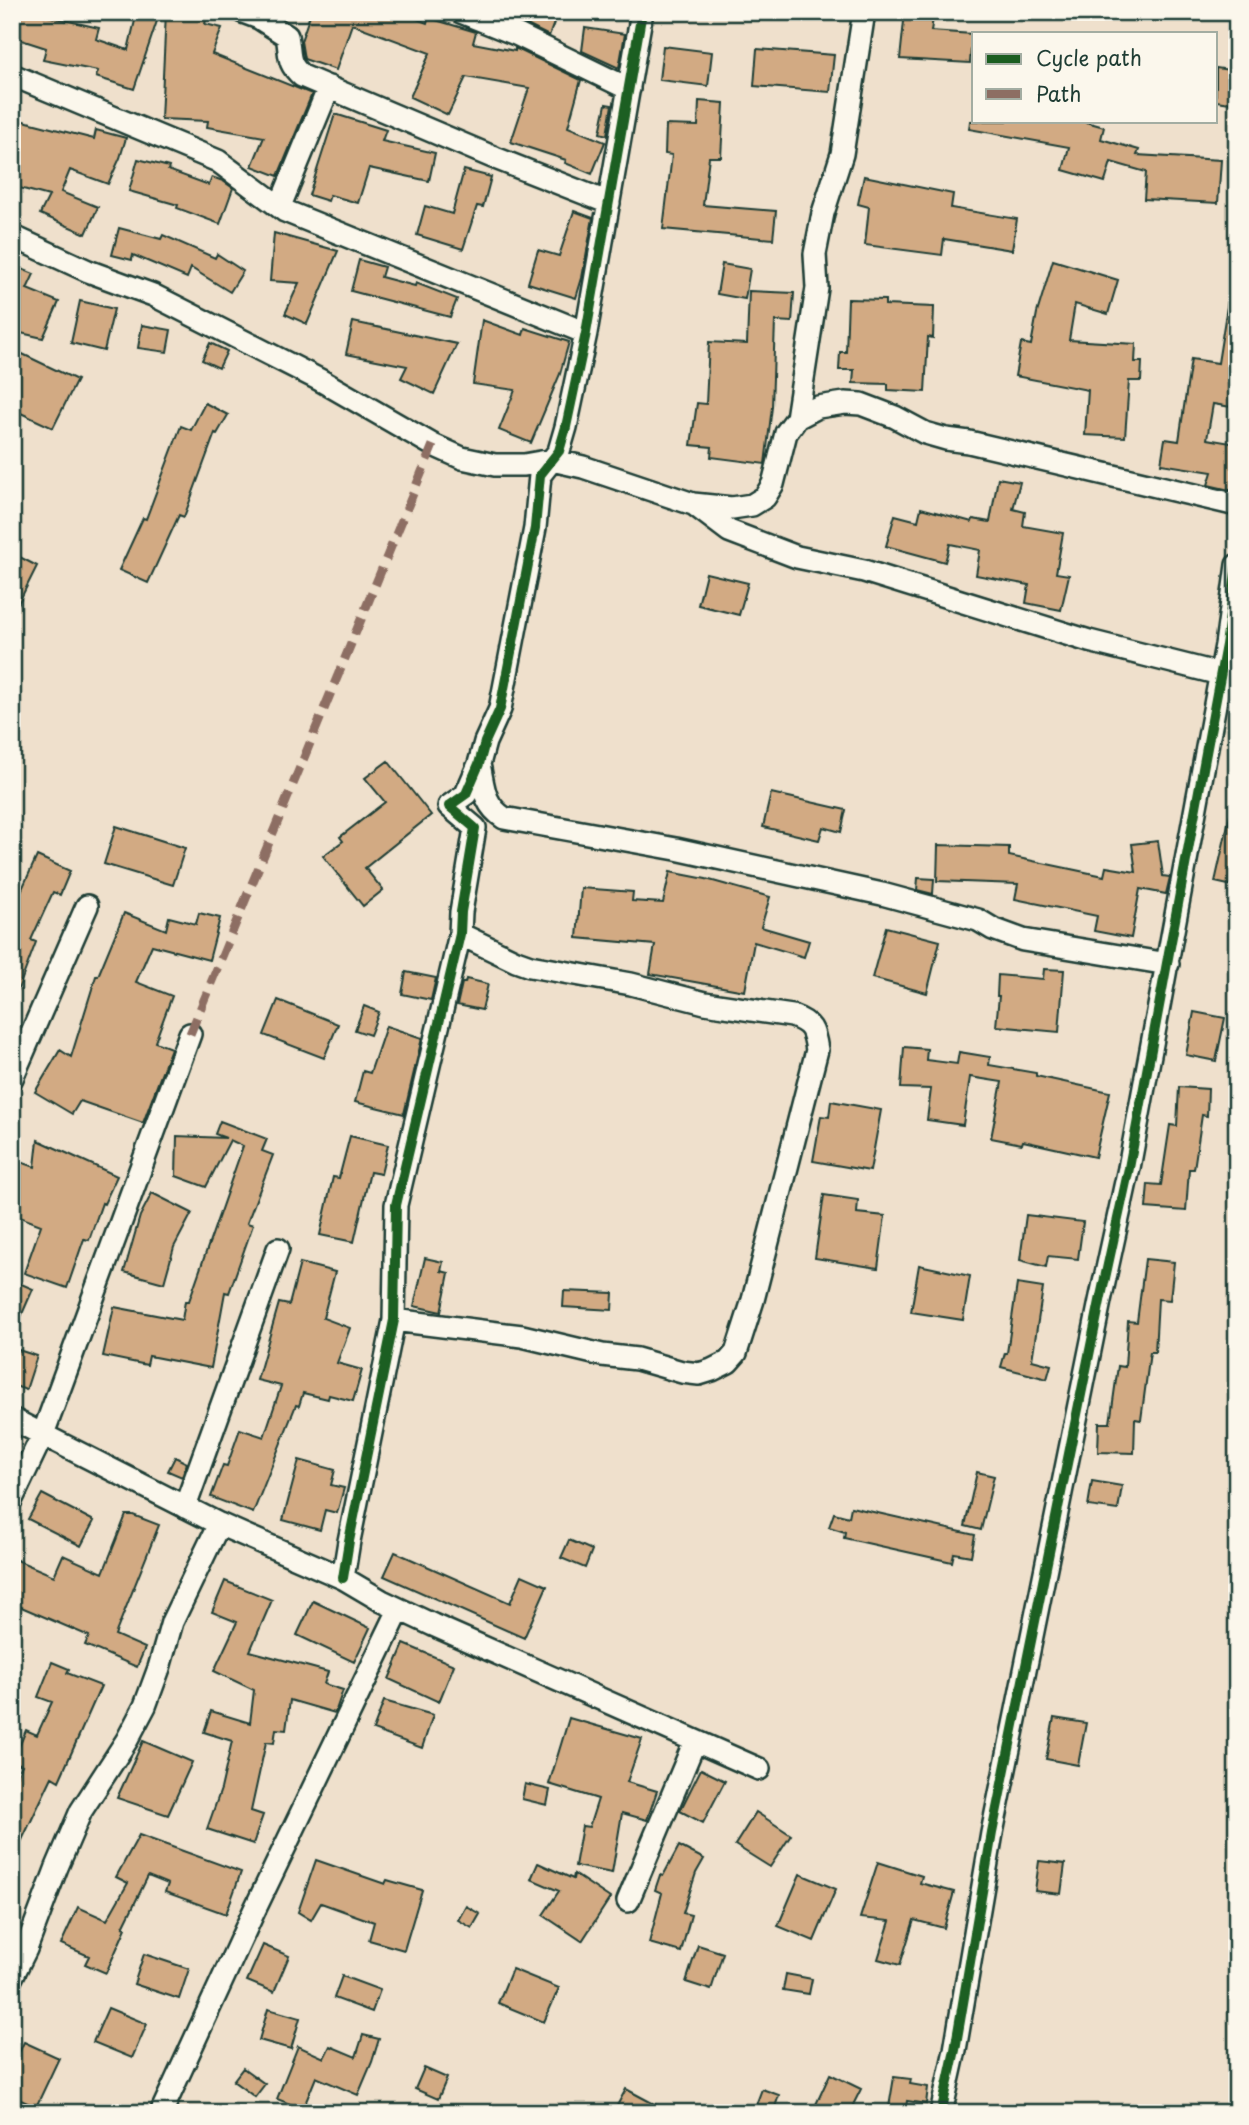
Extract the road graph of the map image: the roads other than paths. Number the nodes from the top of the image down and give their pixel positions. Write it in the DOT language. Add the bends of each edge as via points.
graph roads {
  1 [pos="243,12"];
  2 [pos="461,12"];
  3 [pos="642,12"];
  4 [pos="864,12"];
  5 [pos="277,19"];
  6 [pos="12,75"];
  7 [pos="329,87"];
  8 [pos="629,89"];
  9 [pos="609,202"];
  10 [pos="280,206"];
  11 [pos="12,236"];
  12 [pos="586,333"];
  13 [pos="797,418"];
  14 [pos="552,460"];
  15 [pos="693,504"];
  16 [pos="1237,505"];
  17 [pos="1237,565"];
  18 [pos="1220,674"];
  19 [pos="479,764"];
  20 [pos="504,818"];
  21 [pos="475,828"];
  22 [pos="87,906"];
  23 [pos="460,934"];
  24 [pos="1168,964"];
  25 [pos="190,1034"];
  26 [pos="12,1078"];
  27 [pos="278,1249"];
  28 [pos="394,1320"];
  29 [pos="12,1419"];
  30 [pos="43,1434"];
  31 [pos="12,1499"];
  32 [pos="185,1507"];
  33 [pos="219,1524"];
  34 [pos="343,1578"];
  35 [pos="400,1610"];
  36 [pos="695,1741"];
  37 [pos="760,1769"];
  38 [pos="628,1901"];
  39 [pos="12,1977"];
  40 [pos="161,2113"];
  41 [pos="941,2113"];
  1 -- 5 [label="street"];
  2 -- 8 [label="street"];
  3 -- 8 [label="street"];
  4 -- 13 [label="street" via="842,154 815,254 817,288"];
  5 -- 7 [label="street" via="287,36 293,68"];
  6 -- 10 [label="street" via="218,161"];
  7 -- 9 [label="street"];
  7 -- 10 [label="street"];
  8 -- 9 [label="street"];
  9 -- 12 [label="street"];
  10 -- 12 [label="street"];
  11 -- 14 [label="street" via="153,296 462,458 495,465"];
  12 -- 14 [label="street" via="566,427"];
  13 -- 15 [label="street" via="786,433 773,484 765,497 732,508"];
  13 -- 16 [label="street" via="818,407 861,404 946,439"];
  14 -- 15 [label="street"];
  14 -- 19 [label="street" via="540,475 535,528 500,709"];
  15 -- 18 [label="street" via="729,531 797,557 864,571 1089,641"];
  17 -- 18 [label="street"];
  18 -- 24 [label="street"];
  19 -- 20 [label="street" via="487,801"];
  19 -- 21 [label="street" via="466,794 449,806"];
  20 -- 21 [label="street"];
  20 -- 24 [label="street" via="676,849 882,894 978,920 1023,940"];
  21 -- 23 [label="street"];
  22 -- 26 [label="street"];
  23 -- 28 [label="street" via="396,1205"];
  23 -- 28 [label="street" via="530,966 805,1020 817,1049 753,1300 736,1353 728,1362 699,1374 682,1372 522,1336"];
  24 -- 41 [label="street" via="995,1819"];
  25 -- 30 [label="street"];
  27 -- 32 [label="street"];
  28 -- 34 [label="street"];
  29 -- 30 [label="street"];
  30 -- 31 [label="street"];
  30 -- 32 [label="street"];
  32 -- 33 [label="street"];
  33 -- 34 [label="street"];
  33 -- 39 [label="street" via="172,1622 145,1706 82,1811"];
  34 -- 35 [label="street"];
  35 -- 36 [label="street"];
  35 -- 40 [label="street"];
  36 -- 37 [label="street"];
  36 -- 38 [label="street"];
}
